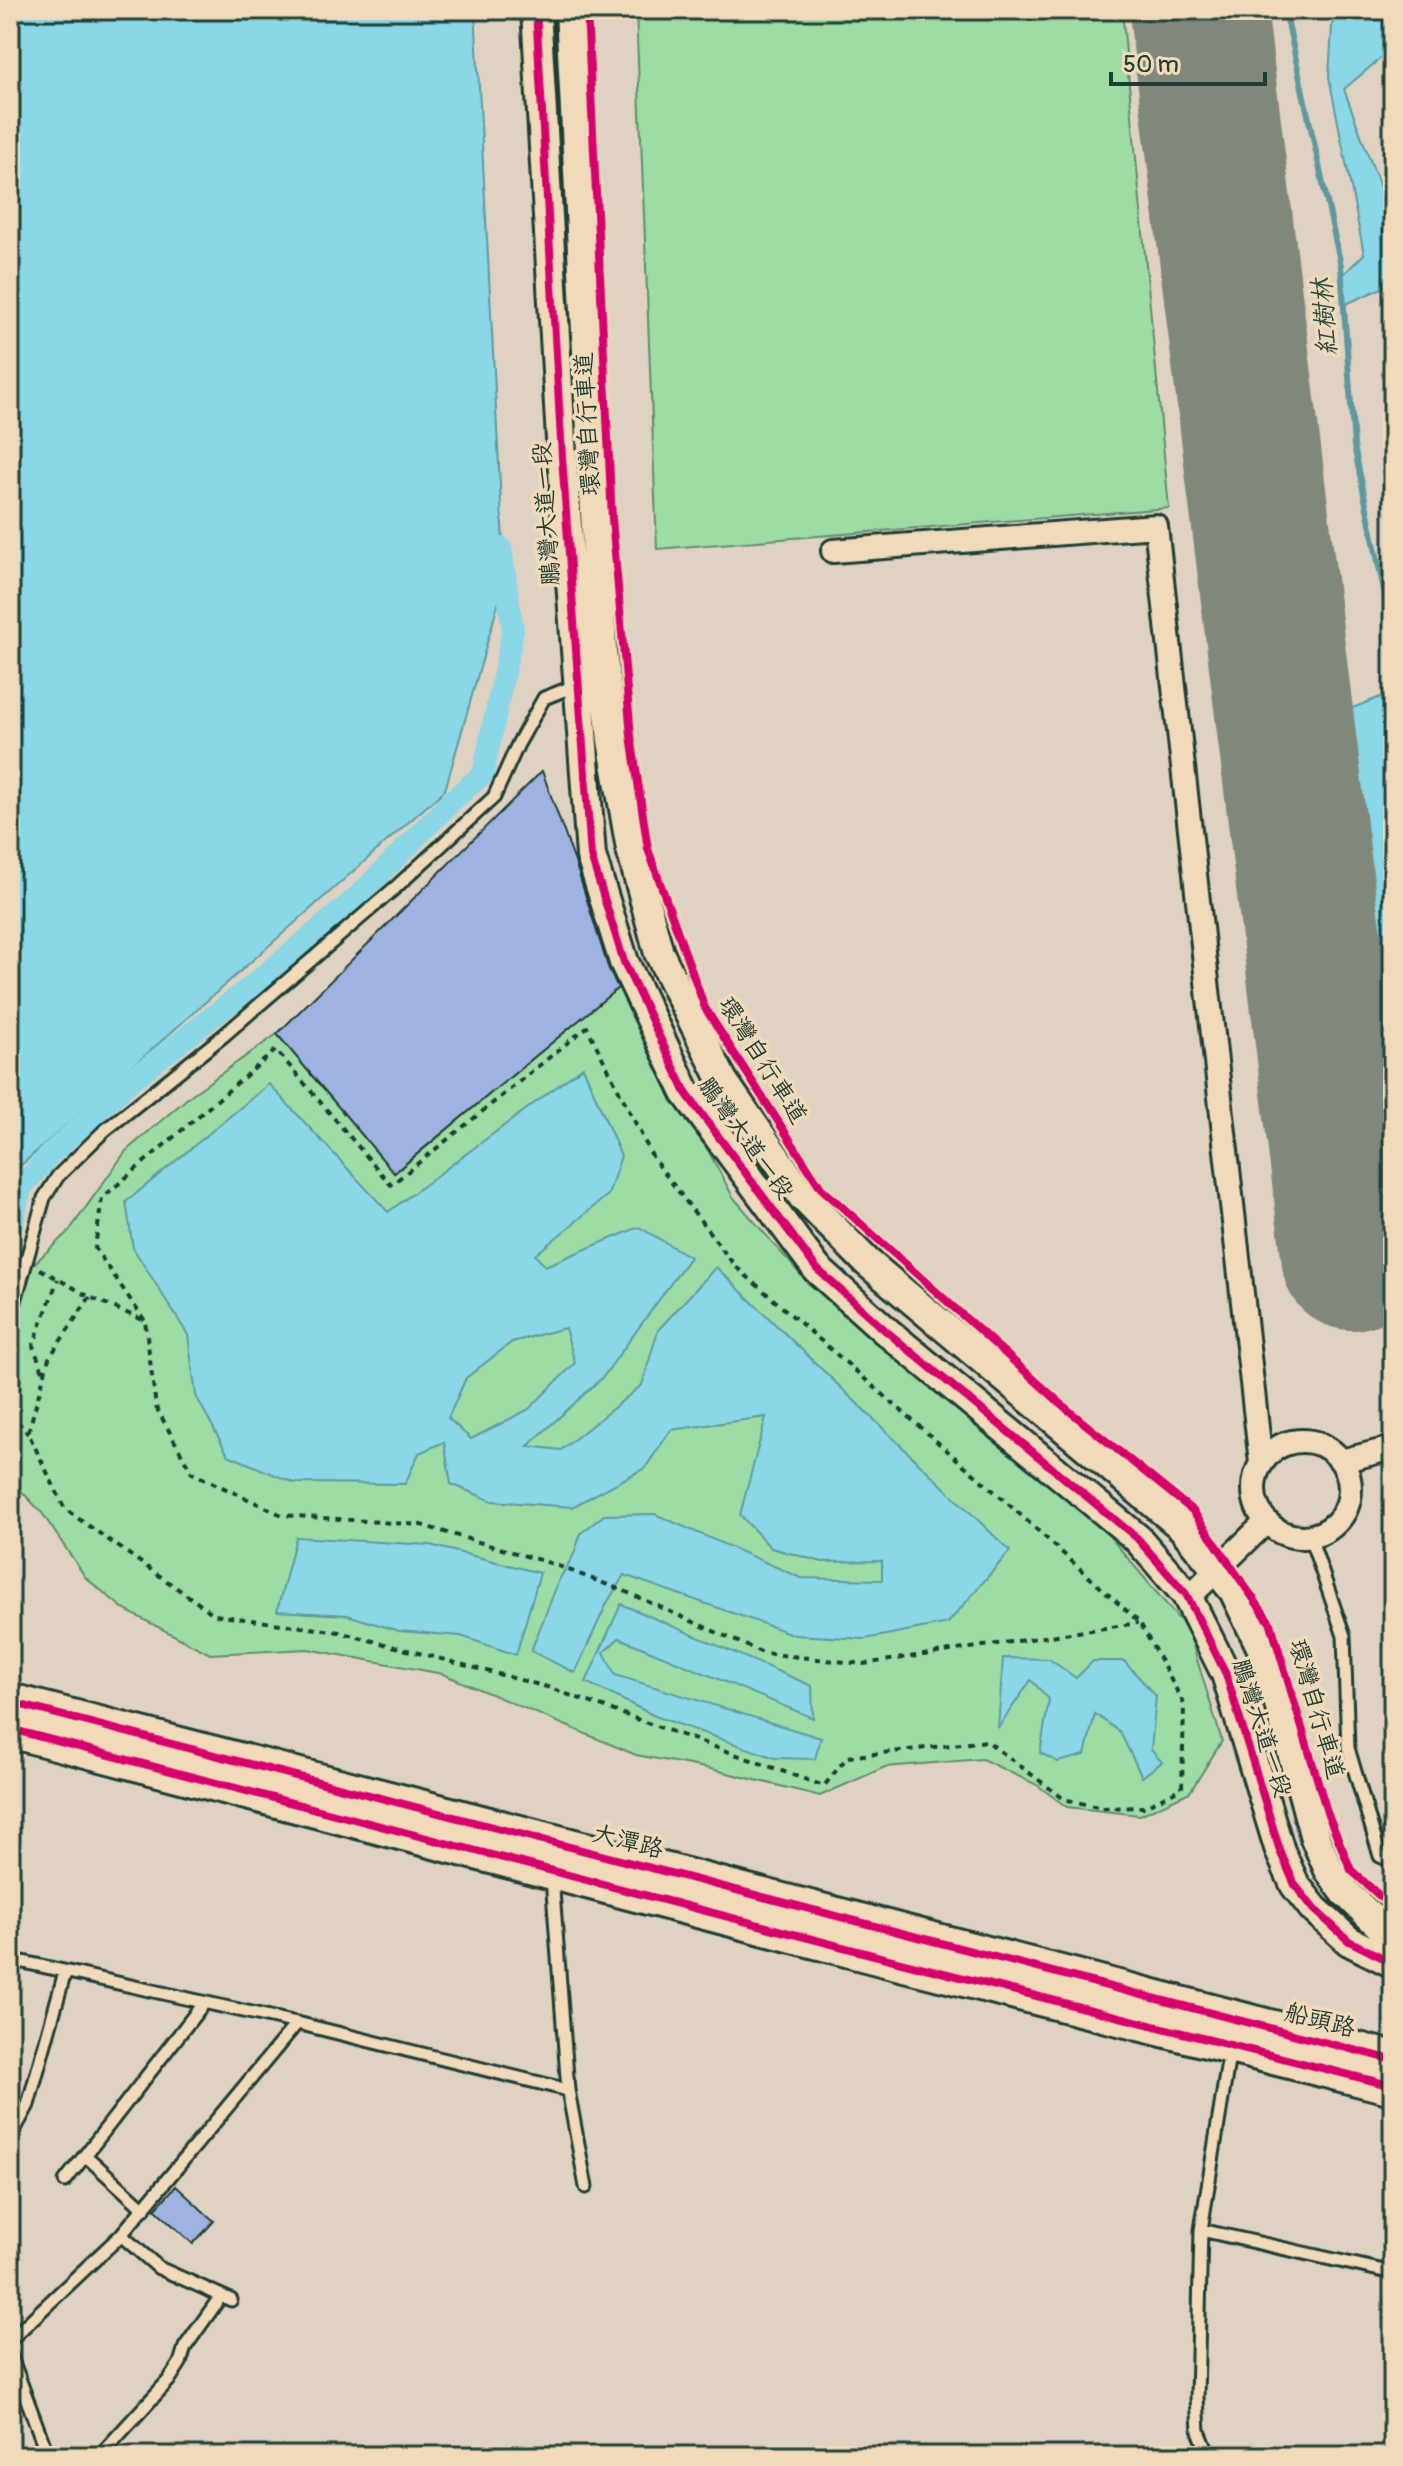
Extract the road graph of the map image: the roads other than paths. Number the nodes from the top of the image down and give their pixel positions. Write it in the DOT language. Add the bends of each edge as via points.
graph roads {
  1 [pos="536,10"];
  2 [pos="570,10"];
  3 [pos="833,551"];
  4 [pos="592,682"];
  5 [pos="10,1319"];
  6 [pos="1393,1448"];
  7 [pos="1341,1461"];
  8 [pos="1261,1463"];
  9 [pos="1266,1522"];
  10 [pos="1310,1537"];
  11 [pos="1217,1571"];
  12 [pos="1188,1598"];
  13 [pos="10,1702"];
  14 [pos="10,1729"];
  15 [pos="1393,1861"];
  16 [pos="552,1871"];
  17 [pos="1393,1934"];
  18 [pos="10,1959"];
  19 [pos="1393,1963"];
  20 [pos="65,1972"];
  21 [pos="203,2004"];
  22 [pos="297,2023"];
  23 [pos="1234,2032"];
  24 [pos="1393,2060"];
  25 [pos="1393,2086"];
  26 [pos="568,2090"];
  27 [pos="10,2138"];
  28 [pos="86,2156"];
  29 [pos="65,2181"];
  30 [pos="586,2187"];
  31 [pos="10,2206"];
  32 [pos="144,2209"];
  33 [pos="12,2226"];
  34 [pos="1201,2230"];
  35 [pos="121,2235"];
  36 [pos="1393,2273"];
  37 [pos="10,2340"];
  38 [pos="10,2354"];
  39 [pos="103,2452"];
  40 [pos="48,2456"];
  41 [pos="1209,2456"];
  1 -- 4 [label="street, 鵬灣大道一段" via="562,457"];
  2 -- 4 [label="street, 鵬灣大道一段" via="602,651"];
  3 -- 8 [label="street" via="1156,526"];
  4 -- 5 [label="lane" via="544,698 494,797 58,1176 44,1198"];
  4 -- 11 [label="street, 鵬灣大道一段" via="612,740 631,849 659,953 723,1081 803,1197 867,1262 1182,1527"];
  4 -- 12 [label="street, 鵬灣大道一段" via="591,856 624,962 686,1093 817,1269 1137,1538"];
  6 -- 7 [label="street"];
  7 -- 8 [label="street" via="1316,1443 1300,1441 1285,1444"];
  7 -- 10 [label="street" via="1348,1475 1347,1507 1326,1532"];
  8 -- 9 [label="street" via="1253,1494"];
  9 -- 10 [label="street" via="1286,1535"];
  9 -- 11 [label="street"];
  10 -- 15 [label="lane" via="1344,1636 1348,1748 1380,1856"];
  11 -- 12 [label="street"];
  11 -- 17 [label="street, 鵬灣大道一段" via="1234,1591 1267,1659 1315,1838 1329,1870 1345,1892"];
  12 -- 19 [label="street, 鵬灣大道一段" via="1226,1674 1295,1885 1349,1941"];
  13 -- 23 [label="main road, 大潭路"];
  14 -- 16 [label="main road, 大潭路"];
  16 -- 23 [label="main road, 大潭路"];
  16 -- 26 [label="lane"];
  18 -- 20 [label="lane"];
  20 -- 21 [label="lane"];
  20 -- 27 [label="lane" via="28,2105"];
  21 -- 22 [label="lane"];
  21 -- 28 [label="lane"];
  22 -- 26 [label="lane"];
  22 -- 32 [label="lane"];
  23 -- 24 [label="main road, 船頭路"];
  23 -- 25 [label="main road, 船頭路"];
  23 -- 34 [label="lane"];
  26 -- 30 [label="lane"];
  28 -- 29 [label="lane"];
  28 -- 32 [label="lane"];
  31 -- 33 [label="lane"];
  32 -- 35 [label="lane"];
  34 -- 36 [label="lane"];
  34 -- 41 [label="lane" via="1197,2398 1199,2431"];
  35 -- 37 [label="lane"];
  35 -- 39 [label="lane" via="159,2268 226,2298 185,2347 169,2380"];
  38 -- 40 [label="lane"];
}
